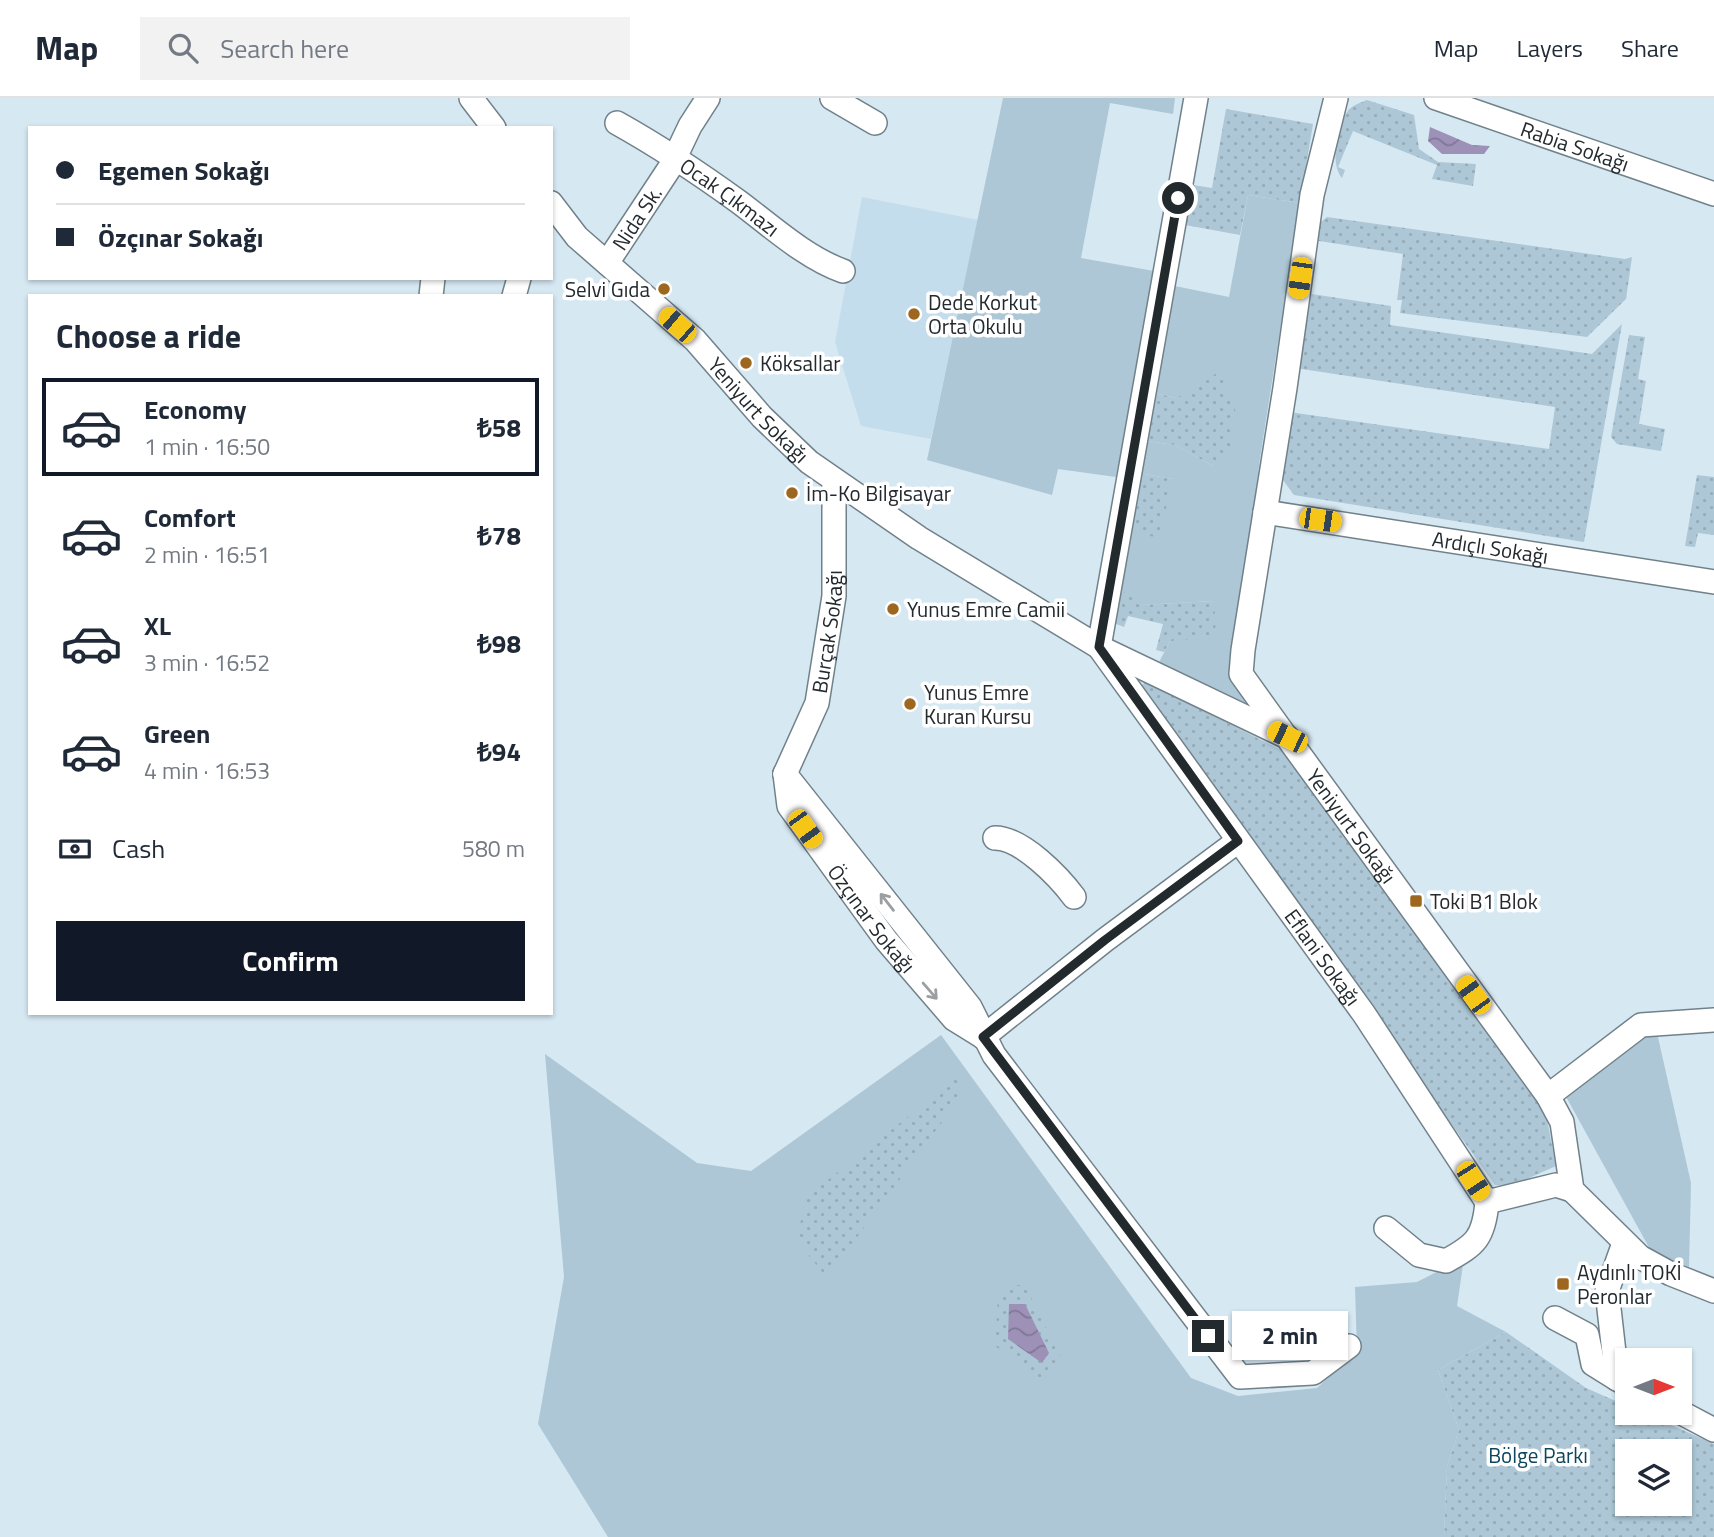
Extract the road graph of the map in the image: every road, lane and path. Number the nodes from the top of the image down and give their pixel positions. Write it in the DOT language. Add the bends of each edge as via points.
graph roads {
  1 [pos="471,98"];
  2 [pos="708,98"];
  3 [pos="832,98"];
  4 [pos="1196,98"];
  5 [pos="1336,98"];
  6 [pos="1436,98"];
  7 [pos="617,123"];
  8 [pos="875,123"];
  9 [pos="492,126"];
  10 [pos="676,156"];
  11 [pos="1714,194"];
  12 [pos="553,206"];
  13 [pos="607,263"];
  14 [pos="843,271"];
  15 [pos="834,480"];
  16 [pos="1265,512"];
  17 [pos="1714,582"];
  18 [pos="1099,647"];
  19 [pos="1287,737"];
  20 [pos="785,774"];
  21 [pos="995,838"];
  22 [pos="1238,841"];
  23 [pos="1074,897"];
  24 [pos="1714,1020"];
  25 [pos="983,1037"];
  26 [pos="1548,1096"];
  27 [pos="1572,1190"];
  28 [pos="1487,1202"];
  29 [pos="1387,1228"];
  30 [pos="1625,1243"];
  31 [pos="1714,1291"];
  32 [pos="1555,1318"];
  33 [pos="1349,1346"];
  34 [pos="1616,1348"];
  35 [pos="1615,1378"];
  36 [pos="1692,1418"];
  37 [pos="1714,1430"];
  1 -- 9 [label="street"];
  2 -- 10 [label="street, Nida Sk."];
  3 -- 8 [label="street"];
  4 -- 18 [label="street"];
  5 -- 16 [label="street" via="1312,195"];
  6 -- 11 [label="street, Rabia Sokağı"];
  7 -- 10 [label="street, Ocak Çıkmazı"];
  10 -- 13 [label="street, Nida Sk."];
  10 -- 14 [label="street, Ocak Çıkmazı" via="780,233"];
  12 -- 13 [label="street, Yeniyurt Sokağı" via="577,237"];
  13 -- 15 [label="street, Yeniyurt Sokağı" via="695,340 762,417 809,463"];
  15 -- 18 [label="street, Yeniyurt Sokağı" via="919,538"];
  15 -- 20 [label="street, Burçak Sokağı" via="834,596 817,703"];
  16 -- 17 [label="street, Ardıçlı Sokağı"];
  16 -- 19 [label="street" via="1241,674"];
  18 -- 19 [label="street, Yeniyurt Sokağı"];
  18 -- 22 [label="street, Eflani Sokağı"];
  19 -- 26 [label="street, Yeniyurt Sokağı"];
  20 -- 25 [label="street, Özçınar Sokağı" via="789,806 886,940 954,1019"];
  21 -- 23 [label="street" via="1003,838 1037,859"];
  22 -- 25 [label="street"];
  22 -- 28 [label="street, Eflani Sokağı" via="1364,1013"];
  24 -- 26 [label="street" via="1641,1025"];
  25 -- 33 [label="street, Özçınar Sokağı" via="1240,1377 1313,1373"];
  26 -- 27 [label="street, Yeniyurt Sokağı" via="1562,1122"];
  27 -- 28 [label="street" via="1556,1185"];
  27 -- 30 [label="street"];
  28 -- 29 [label="street" via="1485,1228 1469,1248 1446,1261 1419,1255"];
  30 -- 31 [label="street" via="1671,1274"];
  30 -- 34 [label="street" via="1607,1291"];
  32 -- 35 [label="street" via="1587,1335 1592,1364"];
  36 -- 37 [label="street"];
}
